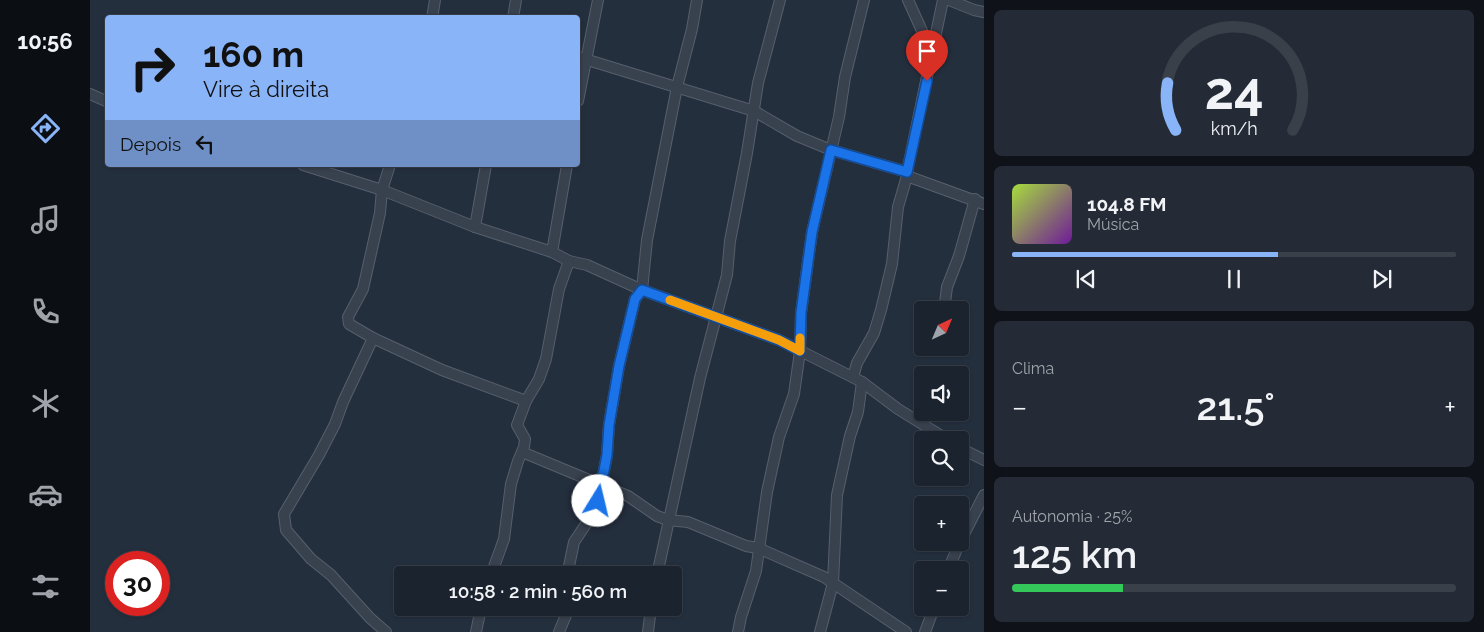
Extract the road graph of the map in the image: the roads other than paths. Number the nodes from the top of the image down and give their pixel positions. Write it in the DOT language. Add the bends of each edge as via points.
graph roads {
  1 [pos="435,0"];
  2 [pos="516,0"];
  3 [pos="598,0"];
  4 [pos="697,0"];
  5 [pos="780,0"];
  6 [pos="864,0"];
  7 [pos="908,0"];
  8 [pos="943,0"];
  9 [pos="949,0"];
  10 [pos="984,12"];
  11 [pos="432,15"];
  12 [pos="513,15"];
  13 [pos="932,53"];
  14 [pos="582,59"];
  15 [pos="580,80"];
  16 [pos="677,87"];
  17 [pos="90,94"];
  18 [pos="105,101"];
  19 [pos="754,111"];
  20 [pos="831,150"];
  21 [pos="309,167"];
  22 [pos="389,167"];
  23 [pos="486,167"];
  24 [pos="567,167"];
  25 [pos="907,174"];
  26 [pos="382,190"];
  27 [pos="980,201"];
  28 [pos="475,227"];
  29 [pos="552,252"];
  30 [pos="569,261"];
  31 [pos="642,290"];
  32 [pos="944,301"];
  33 [pos="716,317"];
  34 [pos="373,338"];
  35 [pos="800,351"];
  36 [pos="857,380"];
  37 [pos="526,401"];
  38 [pos="933,431"];
  39 [pos="522,452"];
  40 [pos="969,452"];
  41 [pos="984,460"];
  42 [pos="600,484"];
  43 [pos="984,495"];
  44 [pos="668,520"];
  45 [pos="969,524"];
  46 [pos="758,548"];
  47 [pos="494,566"];
  48 [pos="569,566"];
  49 [pos="659,566"];
  50 [pos="833,583"];
  51 [pos="479,616"];
  52 [pos="566,616"];
  53 [pos="650,616"];
  54 [pos="931,616"];
  55 [pos="386,632"];
  56 [pos="476,632"];
  57 [pos="559,632"];
  58 [pos="648,632"];
  59 [pos="738,632"];
  60 [pos="820,632"];
  61 [pos="906,632"];
  62 [pos="925,632"];
  1 -- 11 [label="street"];
  2 -- 12 [label="street"];
  3 -- 14 [label="street"];
  4 -- 16 [label="street"];
  5 -- 19 [label="street"];
  6 -- 20 [label="street"];
  7 -- 13 [label="street"];
  8 -- 13 [label="street"];
  9 -- 10 [label="street"];
  13 -- 25 [label="street"];
  14 -- 15 [label="street"];
  14 -- 16 [label="street"];
  16 -- 19 [label="street"];
  16 -- 31 [label="street" via="647,240"];
  17 -- 18 [label="street"];
  19 -- 20 [label="street" via="797,136"];
  19 -- 33 [label="street" via="730,241 727,275"];
  20 -- 25 [label="street"];
  20 -- 35 [label="street" via="812,232 801,313"];
  21 -- 26 [label="street"];
  22 -- 26 [label="street"];
  23 -- 28 [label="street"];
  24 -- 29 [label="street"];
  25 -- 27 [label="street"];
  25 -- 36 [label="street" via="898,207 892,264 881,310 874,333 858,363"];
  26 -- 28 [label="street"];
  26 -- 34 [label="street" via="363,289 348,318 349,324"];
  27 -- 32 [label="street"];
  28 -- 29 [label="street"];
  29 -- 30 [label="street"];
  30 -- 31 [label="street" via="587,265"];
  30 -- 37 [label="street" via="559,289 546,359"];
  31 -- 33 [label="street"];
  31 -- 42 [label="street" via="635,299 619,366"];
  33 -- 35 [label="street"];
  33 -- 44 [label="street"];
  34 -- 37 [label="street" via="464,379"];
  34 -- 55 [label="street" via="335,424 284,514 286,530 311,559"];
  35 -- 36 [label="street"];
  35 -- 46 [label="street" via="794,394 779,437 766,492"];
  36 -- 38 [label="street"];
  36 -- 50 [label="street" via="858,412 837,495"];
  37 -- 39 [label="street" via="517,425 525,439"];
  39 -- 42 [label="street"];
  39 -- 47 [label="street" via="511,484 504,539"];
  40 -- 41 [label="street"];
  42 -- 44 [label="street"];
  42 -- 48 [label="street" via="598,501 574,542"];
  43 -- 45 [label="street"];
  44 -- 46 [label="street" via="688,522"];
  44 -- 49 [label="street"];
  46 -- 50 [label="street"];
  46 -- 59 [label="street" via="756,571"];
  50 -- 60 [label="street"];
  50 -- 61 [label="street"];
  51 -- 56 [label="street"];
  52 -- 57 [label="street"];
  53 -- 58 [label="street"];
  54 -- 62 [label="street"];
}
